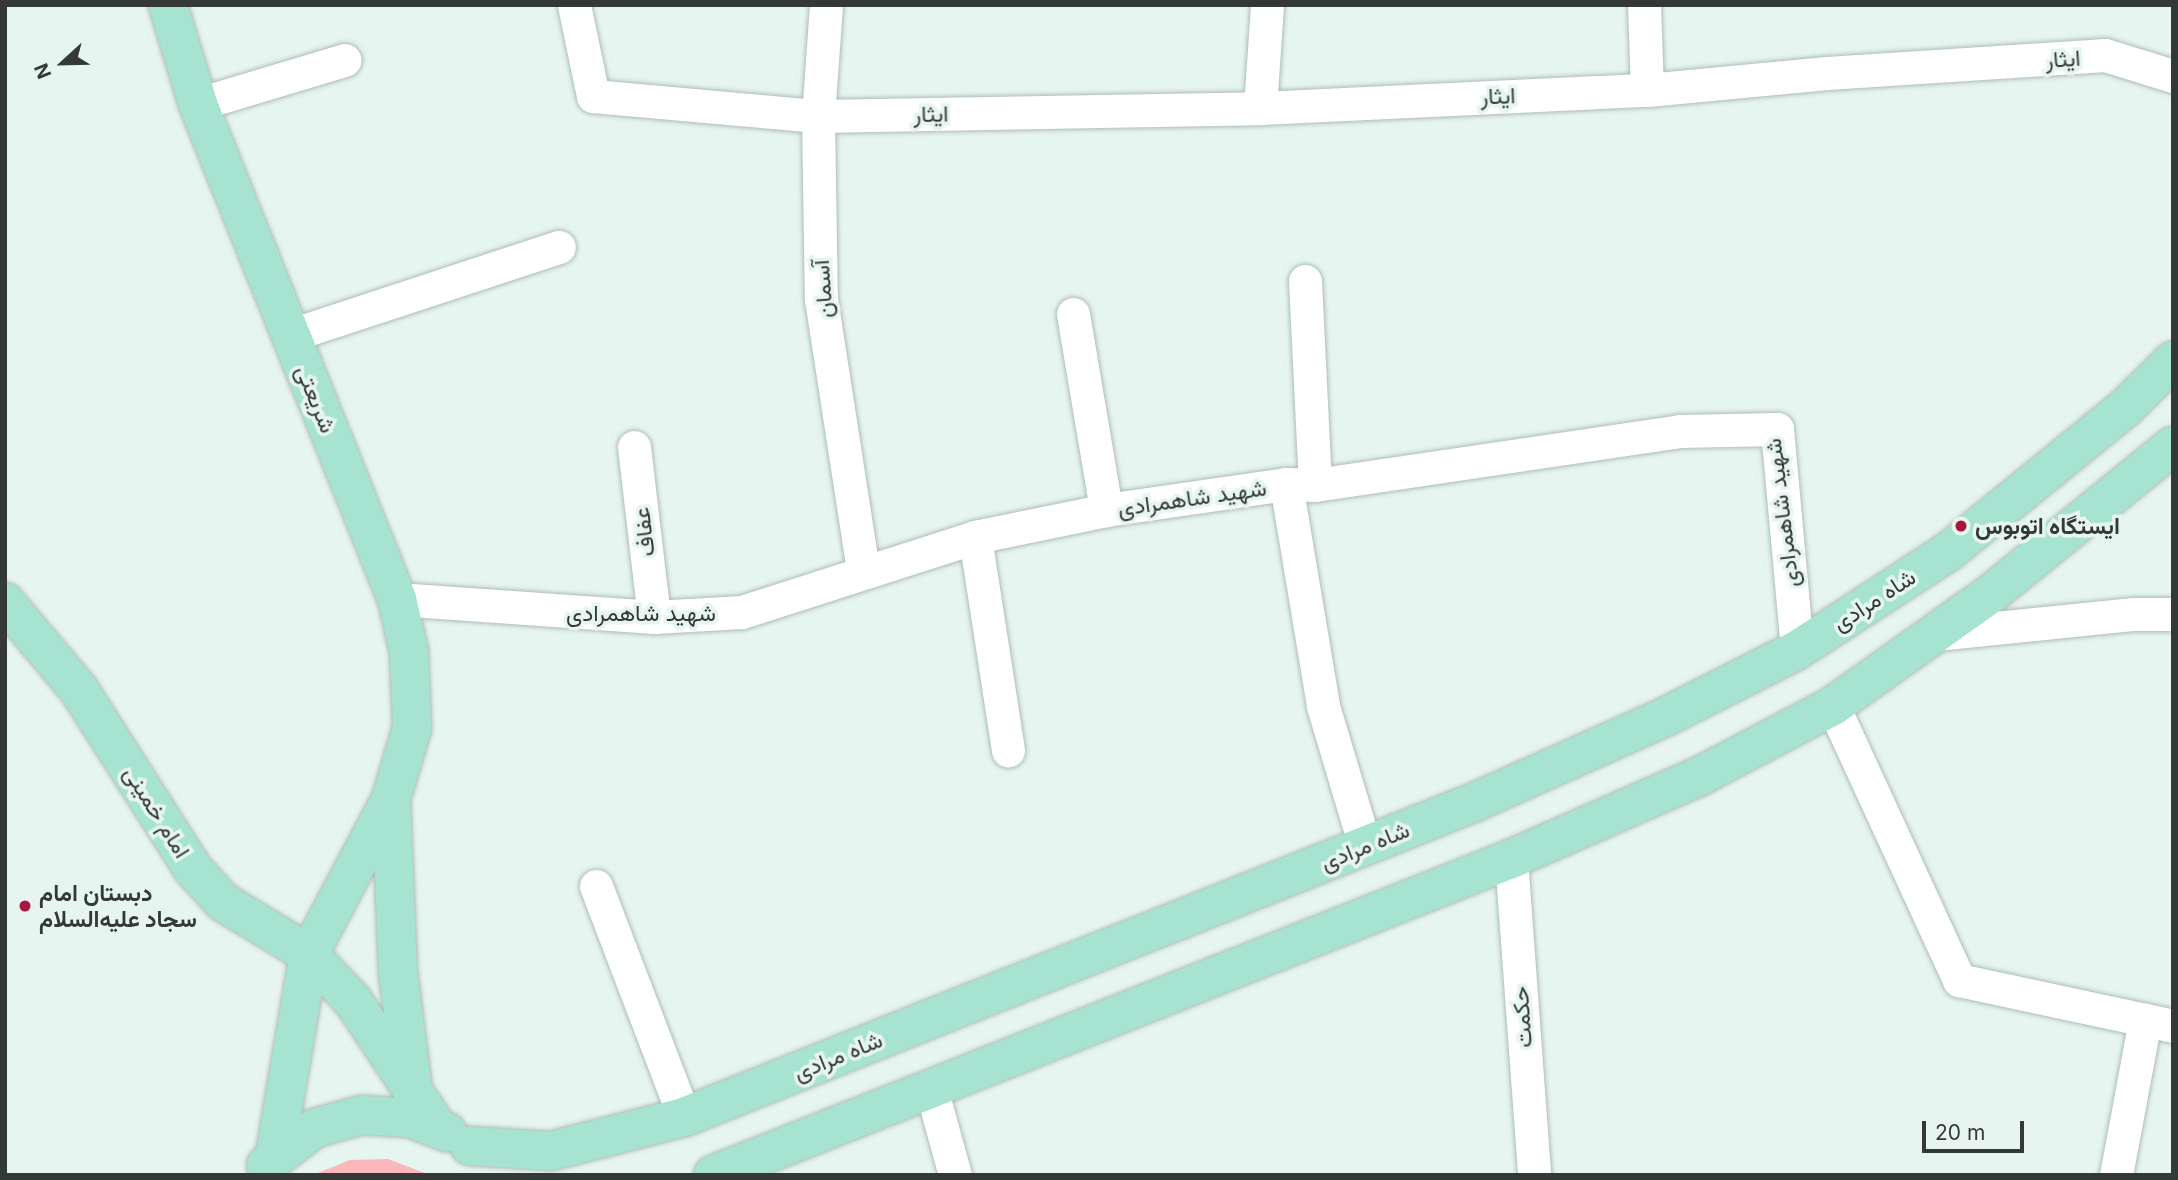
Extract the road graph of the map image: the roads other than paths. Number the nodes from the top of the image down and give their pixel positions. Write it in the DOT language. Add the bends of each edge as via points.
graph roads {
  1 [pos="168,5"];
  2 [pos="574,5"];
  3 [pos="826,5"];
  4 [pos="1268,5"];
  5 [pos="1644,5"];
  6 [pos="345,60"];
  7 [pos="2173,76"];
  8 [pos="1647,90"];
  9 [pos="198,104"];
  10 [pos="1259,108"];
  11 [pos="818,116"];
  12 [pos="559,247"];
  13 [pos="1306,281"];
  14 [pos="1073,314"];
  15 [pos="290,335"];
  16 [pos="2173,360"];
  17 [pos="2173,446"];
  18 [pos="634,447"];
  19 [pos="1301,484"];
  20 [pos="1106,510"];
  21 [pos="975,537"];
  22 [pos="863,570"];
  23 [pos="397,599"];
  24 [pos="5,602"];
  25 [pos="2173,614"];
  26 [pos="654,617"];
  27 [pos="1936,634"];
  28 [pos="1797,650"];
  29 [pos="1833,706"];
  30 [pos="1008,750"];
  31 [pos="391,799"];
  32 [pos="1365,846"];
  33 [pos="1510,859"];
  34 [pos="596,886"];
  35 [pos="309,954"];
  36 [pos="2159,1023"];
  37 [pos="931,1088"];
  38 [pos="413,1092"];
  39 [pos="684,1117"];
  40 [pos="437,1127"];
  41 [pos="470,1146"];
  42 [pos="266,1165"];
  43 [pos="499,1175"];
  44 [pos="713,1175"];
  45 [pos="954,1175"];
  46 [pos="1534,1175"];
  47 [pos="2116,1175"];
  1 -- 9 [label="main road, شریعتی"];
  2 -- 11 [label="street, ایثار" via="593,96"];
  3 -- 11 [label="street, آسمان"];
  4 -- 10 [label="street"];
  5 -- 8 [label="street"];
  6 -- 9 [label="street"];
  7 -- 8 [label="street, ایثار" via="2105,55"];
  8 -- 10 [label="street, ایثار"];
  9 -- 15 [label="main road, شریعتی"];
  10 -- 11 [label="street, ایثار"];
  11 -- 22 [label="street, آسمان" via="821,299"];
  12 -- 15 [label="street"];
  13 -- 19 [label="street"];
  14 -- 20 [label="street"];
  15 -- 23 [label="main road, شریعتی"];
  16 -- 28 [label="main road, شاه مرادی" via="2124,409 1948,552"];
  17 -- 27 [label="main road"];
  18 -- 26 [label="street, عفاف"];
  19 -- 20 [label="street, شهید شاهمرادی"];
  19 -- 28 [label="street, شهید شاهمرادی" via="1679,431 1777,429"];
  19 -- 32 [label="street" via="1323,706"];
  20 -- 21 [label="street, شهید شاهمرادی"];
  21 -- 22 [label="street, شهید شاهمرادی"];
  21 -- 30 [label="street"];
  22 -- 26 [label="street, شهید شاهمرادی" via="742,612"];
  23 -- 26 [label="street, شهید شاهمرادی"];
  23 -- 31 [label="main road, شریعتی" via="409,652 412,728"];
  24 -- 35 [label="main road, امام خمینی" via="79,691 193,869 222,902"];
  25 -- 27 [label="street"];
  27 -- 29 [label="main road"];
  28 -- 32 [label="main road, شاه مرادی" via="1667,716"];
  29 -- 33 [label="main road" via="1702,775"];
  29 -- 36 [label="street" via="1959,980"];
  31 -- 35 [label="main road"];
  31 -- 38 [label="main road" via="398,972"];
  32 -- 39 [label="main road, شاه مرادی"];
  33 -- 37 [label="main road"];
  33 -- 46 [label="street, حکمت"];
  34 -- 39 [label="street"];
  35 -- 38 [label="main road, امام خمینی" via="353,1001"];
  35 -- 42 [label="main road"];
  36 -- 47 [label="street"];
  37 -- 44 [label="main road"];
  37 -- 45 [label="street"];
  38 -- 40 [label="main road, امام خمینی"];
  39 -- 41 [label="main road, شاه مرادی" via="551,1151"];
  40 -- 41 [label="main road"];
  40 -- 42 [label="main road" via="410,1118 362,1115 315,1128"];
  41 -- 43 [label="main road"];
}
